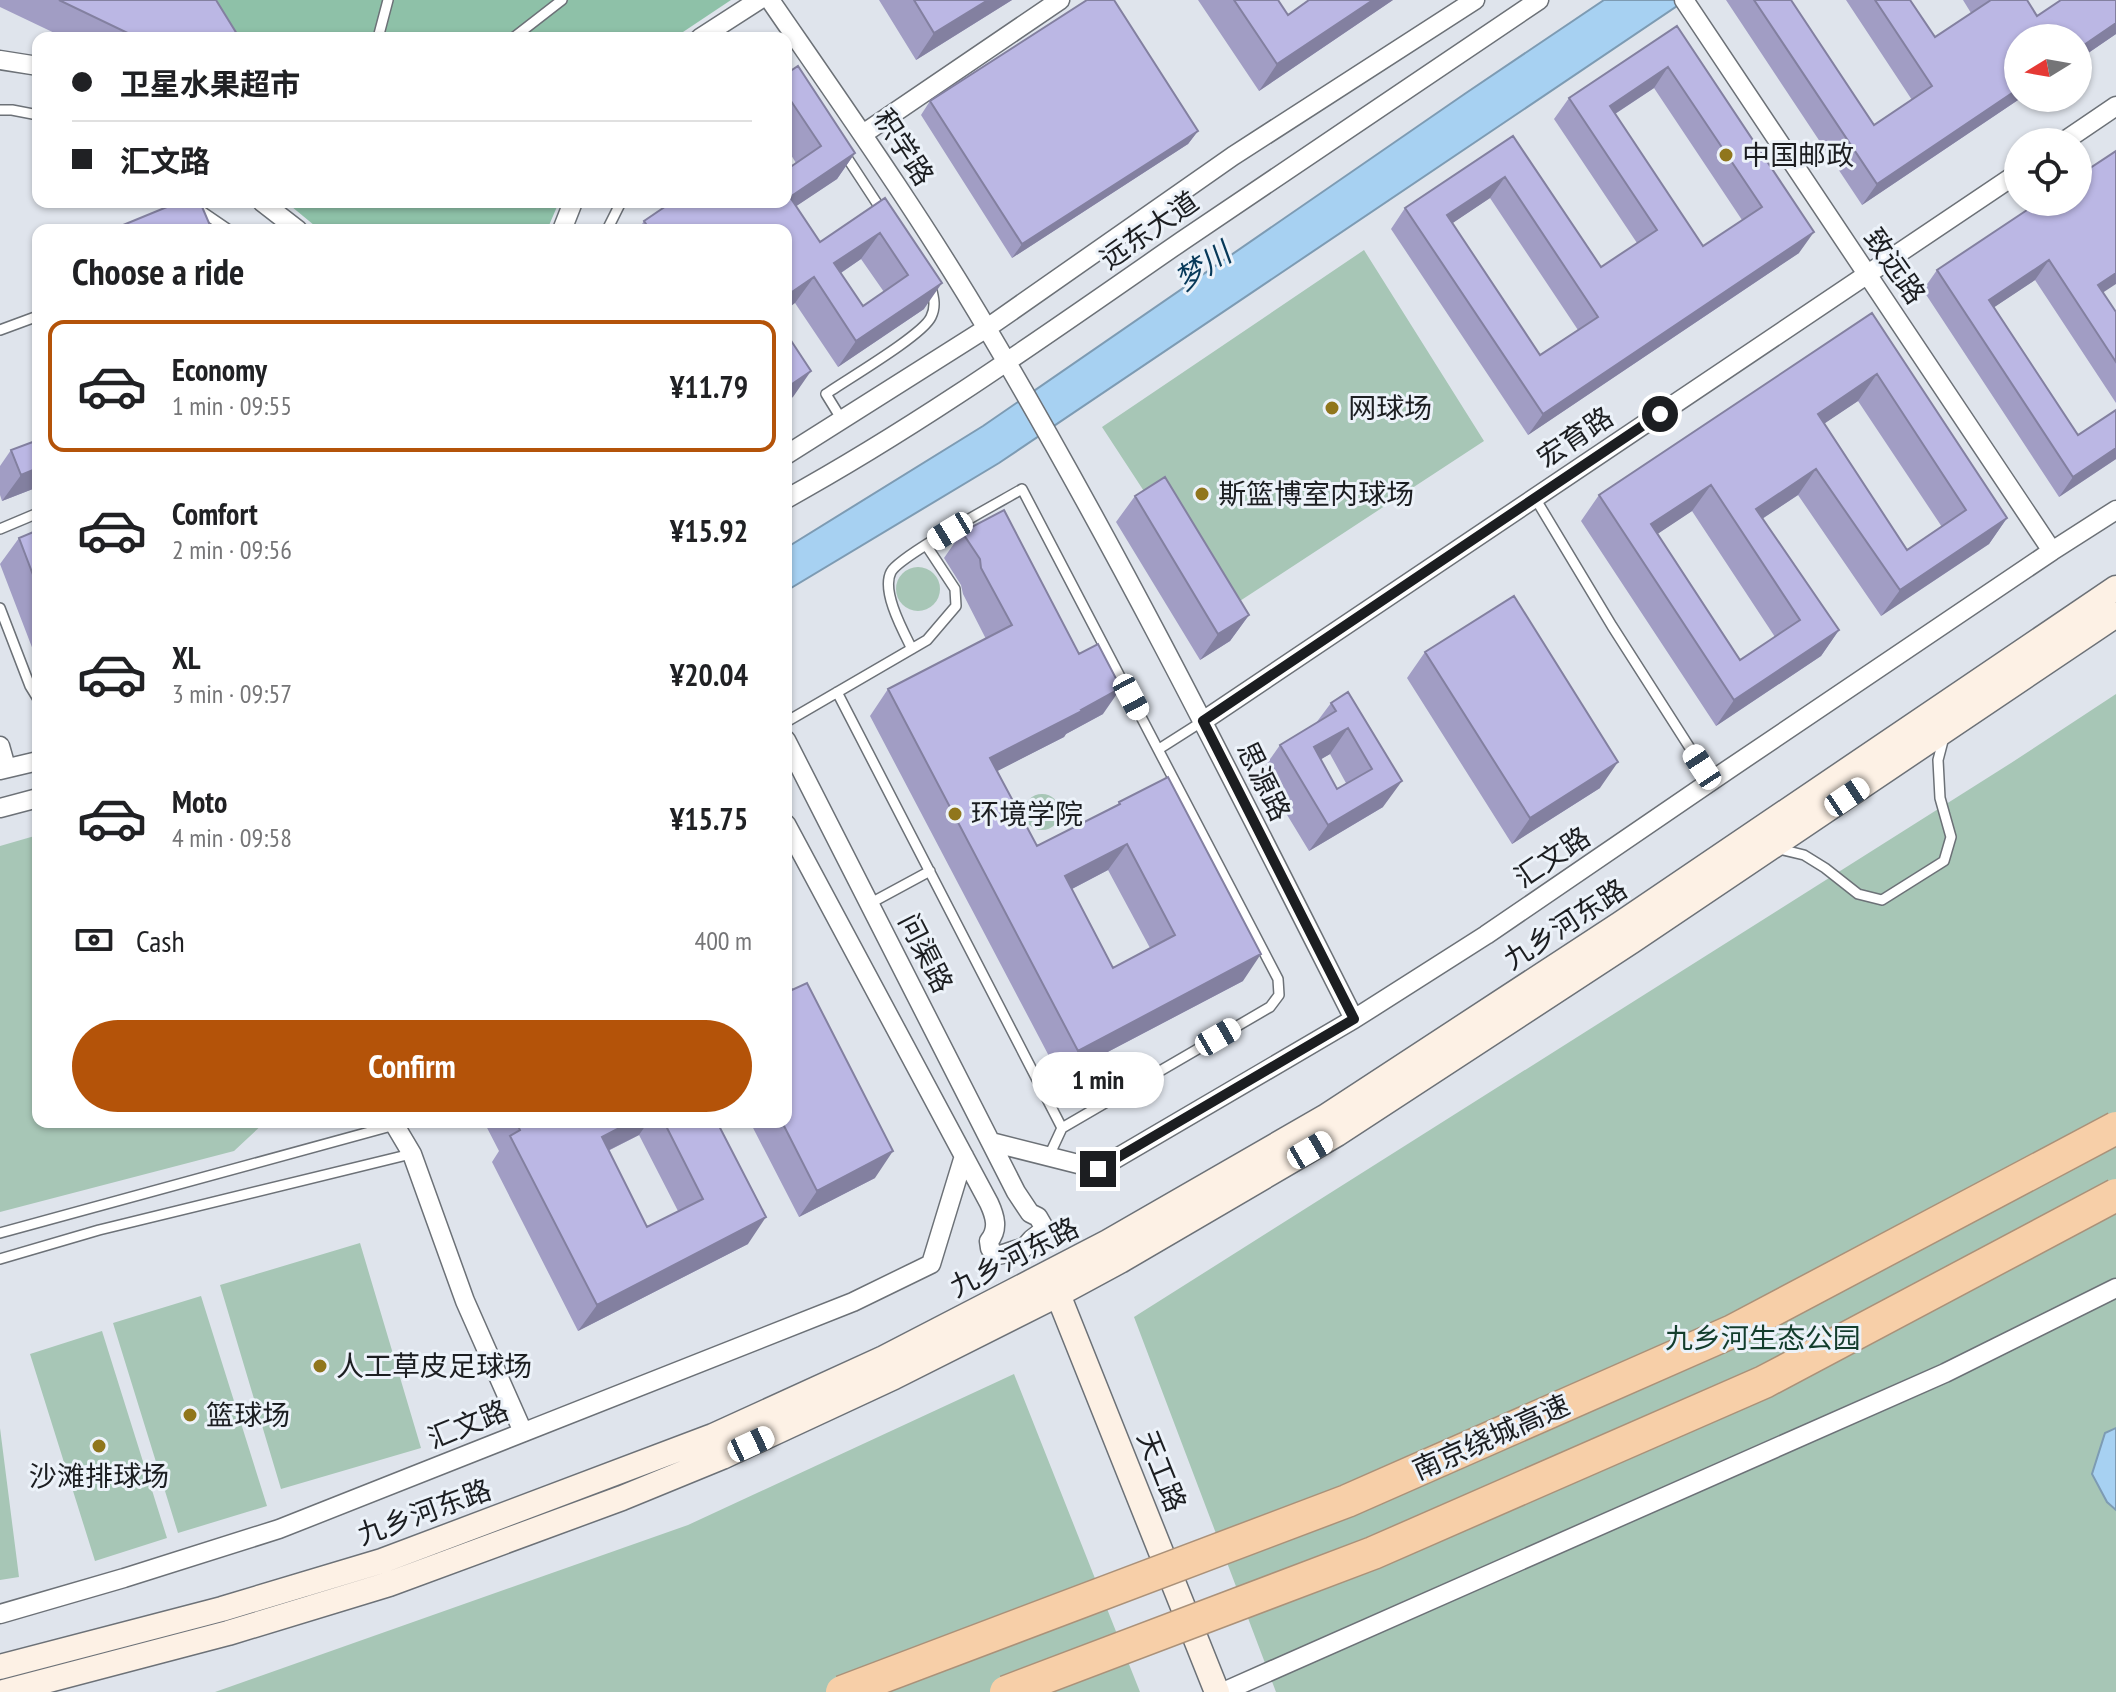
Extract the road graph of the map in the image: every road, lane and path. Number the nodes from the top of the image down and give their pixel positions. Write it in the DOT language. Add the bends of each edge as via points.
graph roads {
  1 [pos="388,0"];
  2 [pos="562,0"];
  3 [pos="759,0"];
  4 [pos="770,0"];
  5 [pos="1060,0"];
  6 [pos="1475,0"];
  7 [pos="1539,0"];
  8 [pos="1689,7"];
  9 [pos="380,32"];
  10 [pos="521,32"];
  11 [pos="709,32"];
  12 [pos="0,60"];
  13 [pos="32,65"];
  14 [pos="2116,106"];
  15 [pos="0,110"];
  16 [pos="32,114"];
  17 [pos="2084,128"];
  18 [pos="863,134"];
  19 [pos="839,147"];
  20 [pos="2004,183"];
  21 [pos="197,208"];
  22 [pos="270,208"];
  23 [pos="889,221"];
  24 [pos="220,224"];
  25 [pos="290,224"];
  26 [pos="924,275"];
  27 [pos="1868,275"];
  28 [pos="32,318"];
  29 [pos="987,328"];
  30 [pos="0,330"];
  31 [pos="1007,362"];
  32 [pos="1018,381"];
  33 [pos="842,420"];
  34 [pos="792,451"];
  35 [pos="792,496"];
  36 [pos="1535,498"];
  37 [pos="2116,510"];
  38 [pos="32,516"];
  39 [pos="0,529"];
  40 [pos="926,545"];
  41 [pos="2052,551"];
  42 [pos="2116,588"];
  43 [pos="0,608"];
  44 [pos="2116,615"];
  45 [pos="912,649"];
  46 [pos="32,689"];
  47 [pos="837,692"];
  48 [pos="792,718"];
  49 [pos="1203,721"];
  50 [pos="1946,730"];
  51 [pos="0,746"];
  52 [pos="1159,749"];
  53 [pos="792,752"];
  54 [pos="32,762"];
  55 [pos="3,768"];
  56 [pos="1711,781"];
  57 [pos="32,800"];
  58 [pos="0,808"];
  59 [pos="792,836"];
  60 [pos="1772,847"];
  61 [pos="930,871"];
  62 [pos="869,904"];
  63 [pos="1354,1019"];
  64 [pos="380,1128"];
  65 [pos="396,1128"];
  66 [pos="1062,1128"];
  67 [pos="2116,1128"];
  68 [pos="991,1142"];
  69 [pos="412,1154"];
  70 [pos="964,1156"];
  71 [pos="1048,1158"];
  72 [pos="2116,1195"];
  73 [pos="0,1233"];
  74 [pos="1024,1248"];
  75 [pos="0,1259"];
  76 [pos="1054,1284"];
  77 [pos="2116,1288"];
  78 [pos="523,1432"];
  79 [pos="0,1614"];
  80 [pos="0,1667"];
  81 [pos="3,1692"];
  82 [pos="842,1692"];
  83 [pos="1006,1692"];
  84 [pos="1220,1692"];
  1 -- 9 [label="lane"];
  2 -- 10 [label="lane"];
  3 -- 11 [label="street"];
  4 -- 18 [label="street, 积学路"];
  5 -- 18 [label="street"];
  6 -- 29 [label="street, 远东大道" via="1233,156"];
  7 -- 31 [label="street, 远东大道"];
  8 -- 27 [label="street, 致远路"];
  12 -- 13 [label="street"];
  14 -- 17 [label="street"];
  15 -- 16 [label="lane"];
  18 -- 29 [label="street, 积学路"];
  19 -- 23 [label="lane"];
  20 -- 27 [label="street, 宏育路"];
  21 -- 24 [label="lane"];
  22 -- 25 [label="street"];
  26 -- 33 [label="lane" via="935,303 931,319 826,394"];
  27 -- 36 [label="street, 宏育路"];
  27 -- 41 [label="street, 致远路"];
  28 -- 30 [label="lane"];
  29 -- 31 [label="street, 积学路"];
  29 -- 33 [label="street, 远东大道"];
  31 -- 32 [label="street, 积学路"];
  31 -- 35 [label="street, 远东大道"];
  32 -- 49 [label="street, 思源路"];
  33 -- 34 [label="street, 远东大道"];
  36 -- 49 [label="street, 宏育路"];
  36 -- 56 [label="lane"];
  37 -- 41 [label="street, 汇文路"];
  38 -- 39 [label="lane"];
  40 -- 45 [label="lane" via="890,573 889,592"];
  40 -- 45 [label="lane" via="955,589 956,606 927,640"];
  40 -- 52 [label="lane" via="1022,489"];
  41 -- 56 [label="street, 汇文路"];
  42 -- 76 [label="main road, 九乡河东路" via="1620,924 1325,1117 1108,1242"];
  43 -- 46 [label="lane"];
  44 -- 50 [label="main road, 九乡河东路"];
  45 -- 47 [label="lane"];
  47 -- 48 [label="lane"];
  47 -- 61 [label="lane"];
  49 -- 52 [label="lane"];
  49 -- 63 [label="street, 思源路"];
  50 -- 60 [label="main road, 九乡河东路"];
  50 -- 60 [label="lane" via="1938,760 1940,798 1951,837 1944,861 1882,900 1858,894 1804,855"];
  51 -- 55 [label="street"];
  52 -- 66 [label="lane" via="1278,979 1279,995 1270,1007"];
  53 -- 62 [label="street, 问渠路"];
  54 -- 55 [label="street"];
  56 -- 63 [label="street, 汇文路"];
  57 -- 58 [label="street"];
  59 -- 70 [label="street"];
  60 -- 76 [label="main road, 九乡河东路" via="1337,1134 1120,1261"];
  61 -- 62 [label="lane"];
  61 -- 66 [label="lane"];
  62 -- 68 [label="street, 问渠路"];
  63 -- 71 [label="street, 汇文路" via="1098,1169"];
  64 -- 73 [label="lane"];
  65 -- 69 [label="street"];
  66 -- 71 [label="lane"];
  67 -- 82 [label="highway, 南京绕城高速, bridge" via="1733,1331 1347,1501"];
  68 -- 71 [label="street, 汇文路"];
  68 -- 74 [label="street, 问渠路" via="1016,1192 1045,1229"];
  69 -- 75 [label="lane"];
  69 -- 78 [label="street" via="465,1301"];
  70 -- 74 [label="street" via="995,1217 995,1234 989,1241 994,1255"];
  70 -- 78 [label="street, 汇文路" via="931,1264 853,1302"];
  72 -- 83 [label="highway, 南京绕城高速, bridge" via="1764,1382 1373,1553"];
  74 -- 76 [label="street"];
  76 -- 80 [label="main road, 九乡河东路" via="713,1436 382,1561"];
  76 -- 81 [label="main road, 九乡河东路" via="880,1384 622,1498 389,1584"];
  76 -- 84 [label="main road, 天工路"];
  77 -- 84 [label="street" via="1945,1373"];
  78 -- 79 [label="street, 汇文路" via="266,1533"];
}
